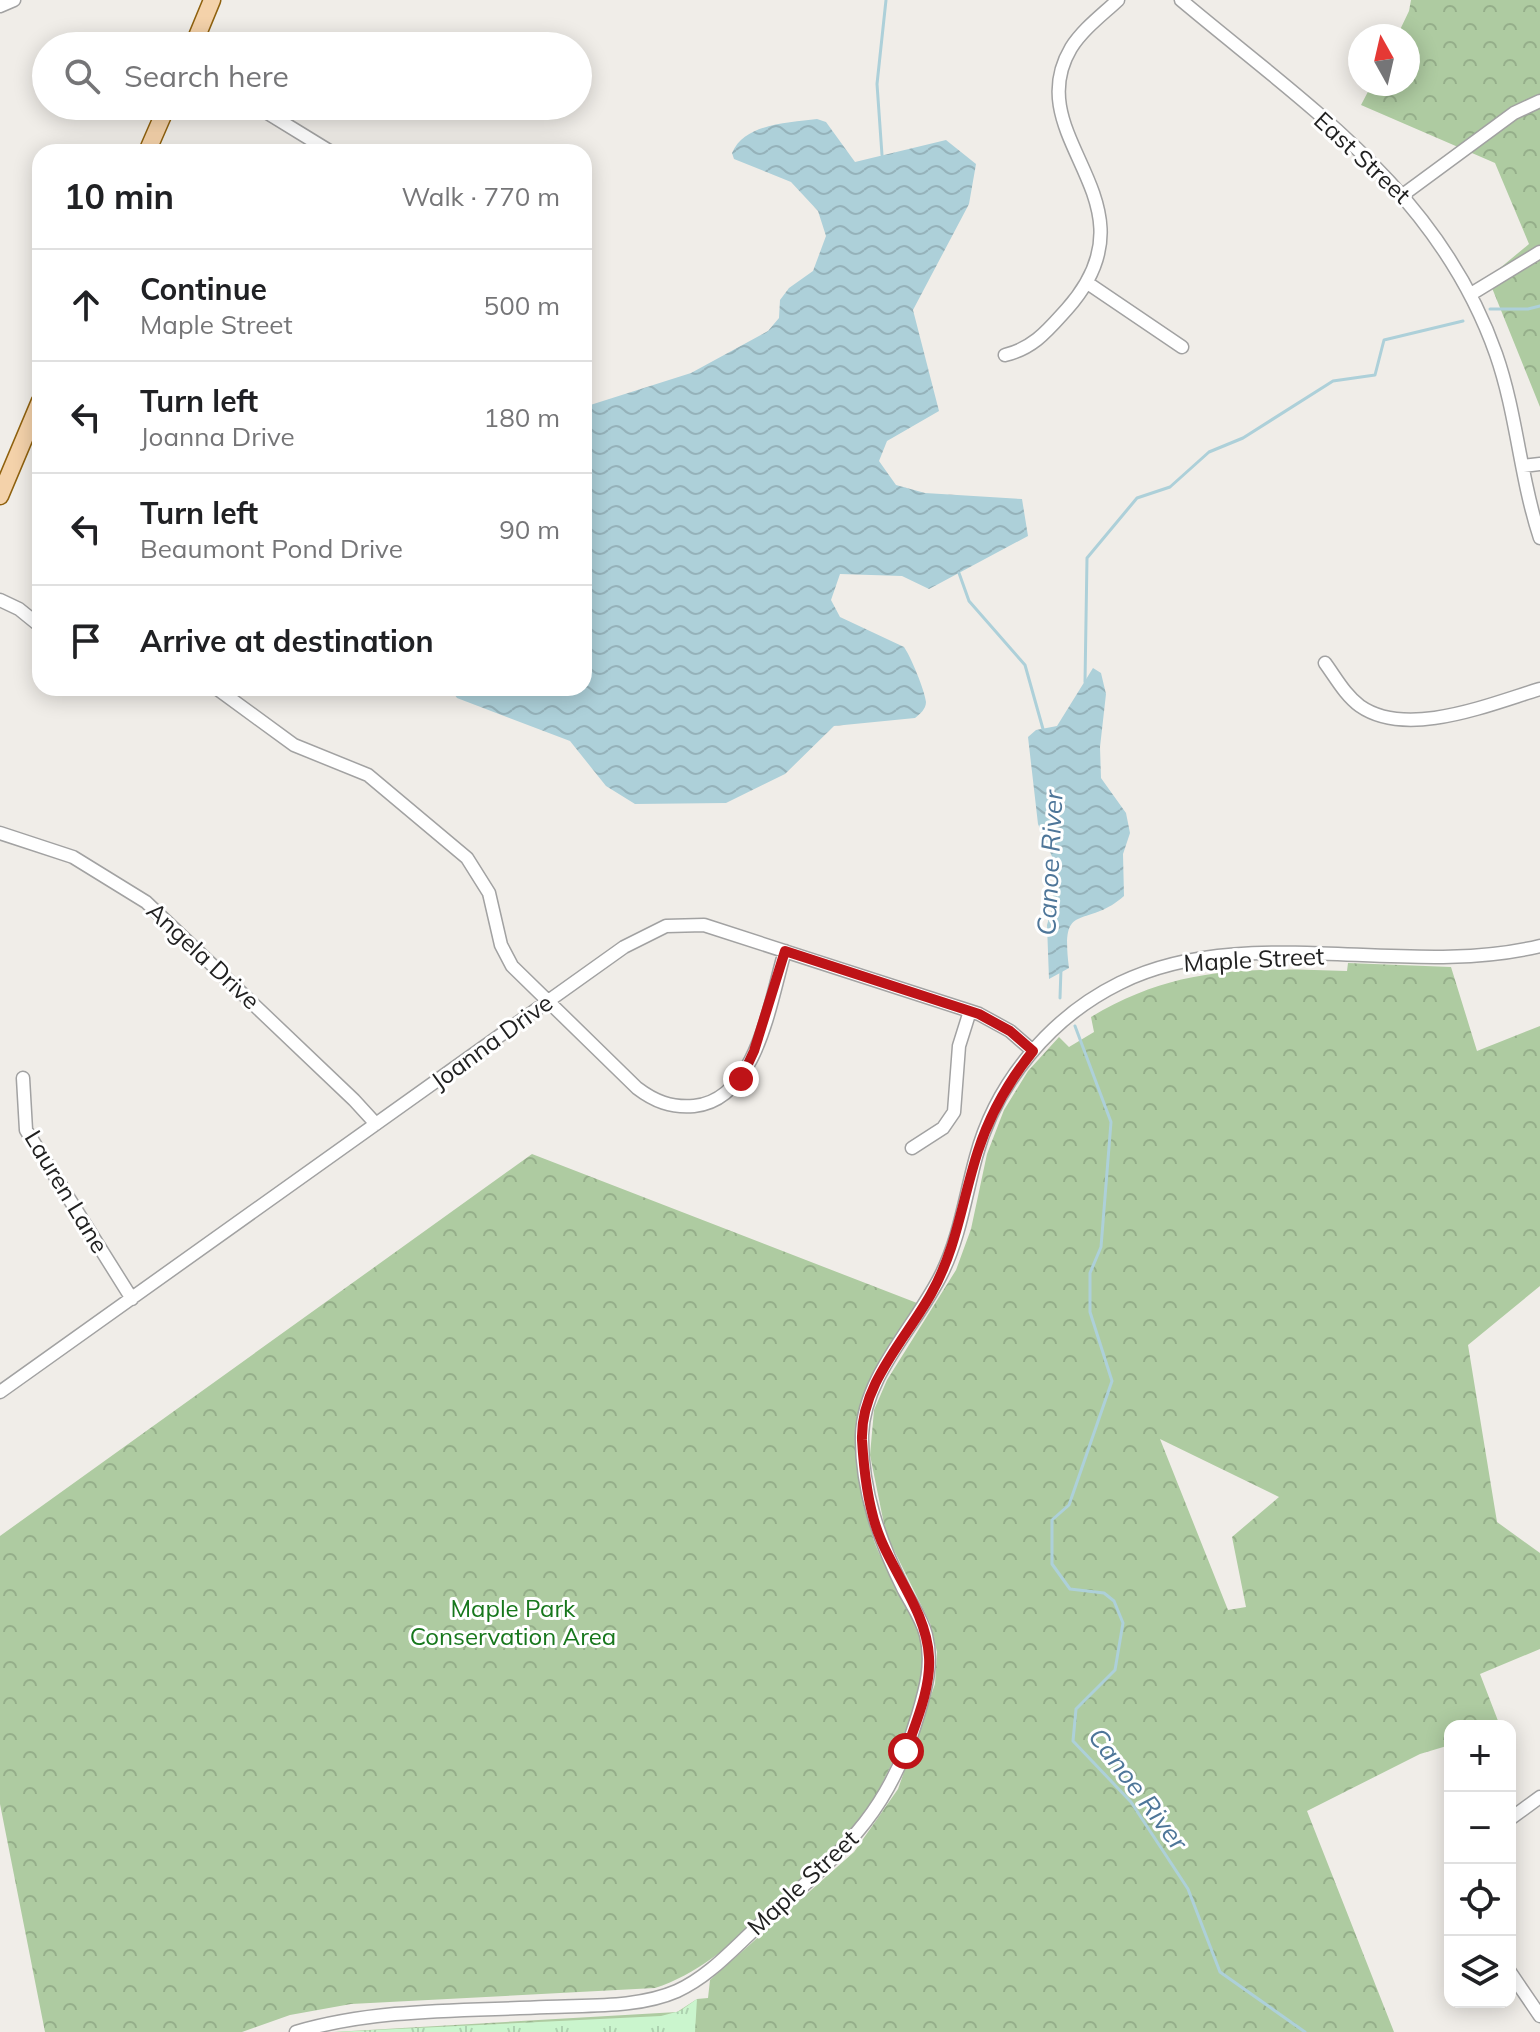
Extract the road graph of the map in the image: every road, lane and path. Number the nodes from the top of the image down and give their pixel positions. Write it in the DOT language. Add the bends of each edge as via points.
graph roads {
  1 [pos="14,0"];
  2 [pos="212,0"];
  3 [pos="1118,0"];
  4 [pos="1181,0"];
  5 [pos="0,6"];
  6 [pos="199,32"];
  7 [pos="1540,101"];
  8 [pos="161,120"];
  9 [pos="279,120"];
  10 [pos="150,144"];
  11 [pos="318,144"];
  12 [pos="1404,194"];
  13 [pos="1540,252"];
  14 [pos="1089,284"];
  15 [pos="1471,294"];
  16 [pos="1182,347"];
  17 [pos="1005,355"];
  18 [pos="32,420"];
  19 [pos="1540,464"];
  20 [pos="1523,466"];
  21 [pos="0,496"];
  22 [pos="1540,538"];
  23 [pos="0,600"];
  24 [pos="32,620"];
  25 [pos="1325,663"];
  26 [pos="1540,689"];
  27 [pos="227,696"];
  28 [pos="0,833"];
  29 [pos="1540,946"];
  30 [pos="785,951"];
  31 [pos="549,1001"];
  32 [pos="970,1011"];
  33 [pos="1033,1051"];
  34 [pos="23,1078"];
  35 [pos="376,1124"];
  36 [pos="912,1148"];
  37 [pos="132,1299"];
  38 [pos="0,1392"];
  39 [pos="1540,1797"];
  40 [pos="1516,1815"];
  41 [pos="1516,1981"];
  42 [pos="1540,2016"];
  43 [pos="296,2032"];
  1 -- 5 [label="street"];
  2 -- 6 [label="main road"];
  3 -- 14 [label="street" via="1076,40 1061,74 1062,113 1097,200 1103,233"];
  4 -- 12 [label="street, East Street"];
  7 -- 12 [label="street" via="1514,113"];
  8 -- 10 [label="main road"];
  9 -- 11 [label="street"];
  12 -- 15 [label="street, East Street" via="1443,244"];
  13 -- 15 [label="street"];
  14 -- 16 [label="street"];
  14 -- 17 [label="street" via="1033,345"];
  15 -- 20 [label="street, East Street" via="1496,353"];
  18 -- 21 [label="main road"];
  19 -- 20 [label="street"];
  20 -- 22 [label="street, East Street"];
  23 -- 24 [label="street"];
  25 -- 26 [label="street" via="1359,705 1396,720 1441,716"];
  27 -- 31 [label="street" via="294,745 368,775 467,858 489,893 506,956"];
  28 -- 35 [label="street, Angela Drive" via="73,857 146,902"];
  29 -- 33 [label="street, Maple Street" via="1473,958 1263,955 1175,963 1100,994"];
  30 -- 31 [label="street, Joanna Drive" via="704,925 666,926 643,935"];
  30 -- 31 [label="street" via="741,1079 710,1103 679,1106 651,1098"];
  30 -- 32 [label="street, Joanna Drive"];
  31 -- 35 [label="street, Joanna Drive"];
  32 -- 33 [label="street, Joanna Drive" via="995,1021"];
  32 -- 36 [label="street" via="959,1046 954,1112 943,1128"];
  33 -- 43 [label="street, Maple Street" via="989,1119 944,1269 875,1384 866,1409 862,1436 872,1508 880,1537 925,1632 930,1660 924,1697 895,1778 859,1831 834,1860 719,1962 672,1993 620,2003 377,2016"];
  34 -- 37 [label="street, Lauren Lane" via="26,1130"];
  35 -- 37 [label="street, Joanna Drive"];
  37 -- 38 [label="street, Joanna Drive"];
  39 -- 40 [label="street"];
  41 -- 42 [label="street"];
}
